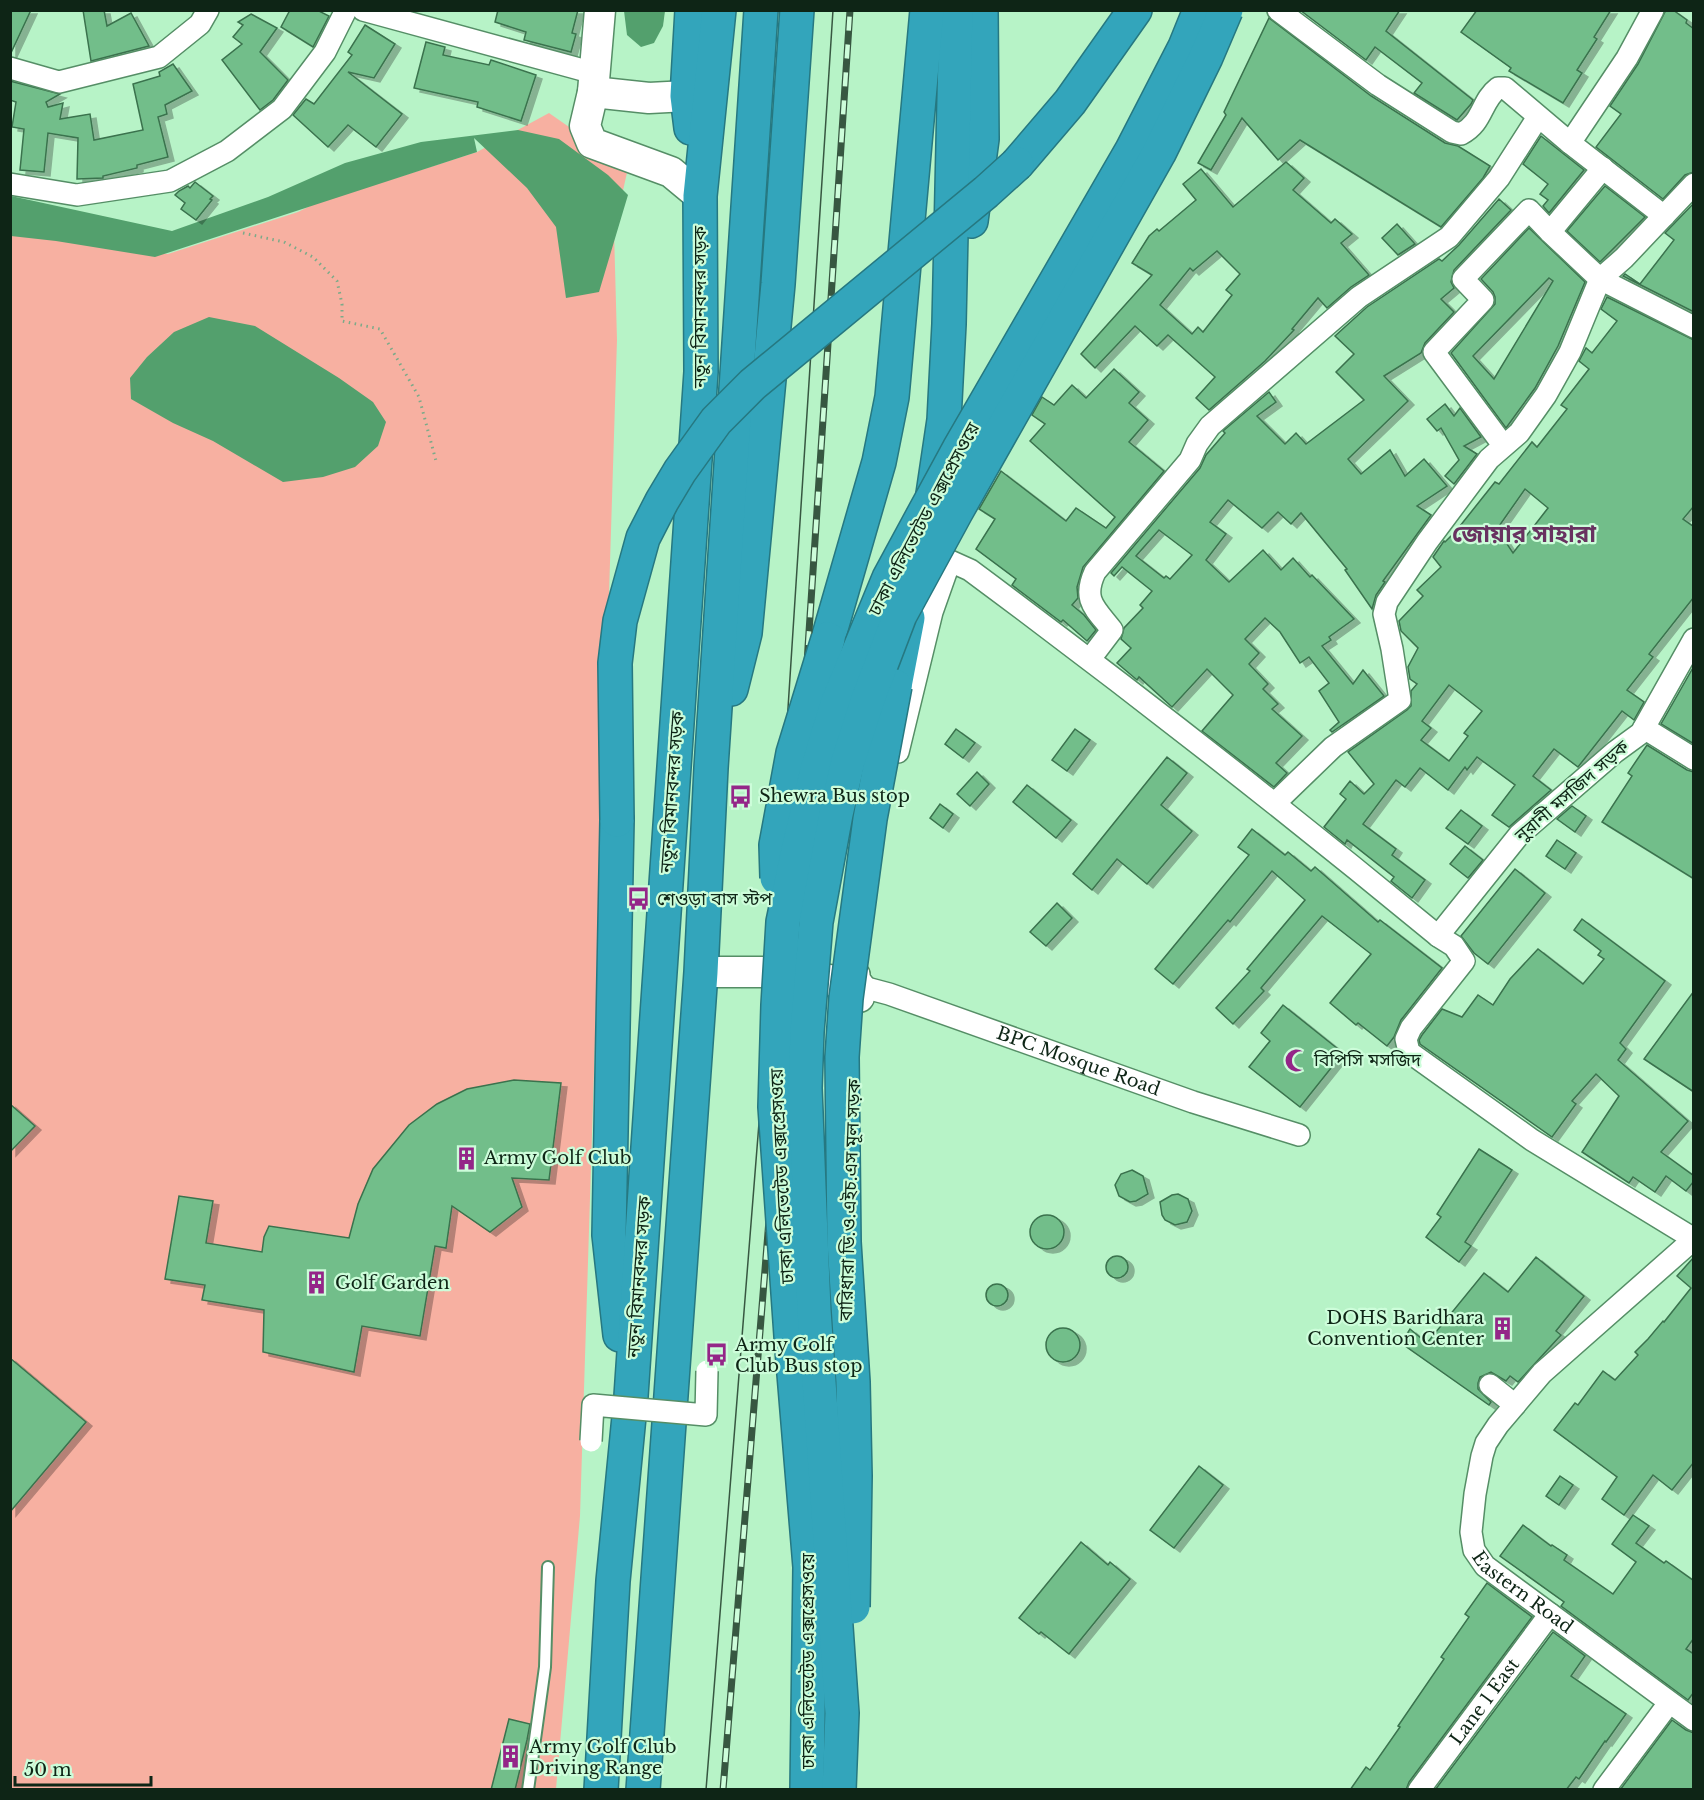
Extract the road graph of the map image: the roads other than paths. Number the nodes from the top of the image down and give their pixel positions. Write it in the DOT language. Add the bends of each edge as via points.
graph roads {
  1 [pos="208,10"];
  2 [pos="346,10"];
  3 [pos="363,10"];
  4 [pos="600,10"];
  5 [pos="692,10"];
  6 [pos="719,10"];
  7 [pos="761,10"];
  8 [pos="797,10"];
  9 [pos="927,10"];
  10 [pos="1134,10"];
  11 [pos="1200,10"];
  12 [pos="1226,10"];
  13 [pos="1278,10"];
  14 [pos="1653,10"];
  15 [pos="975,15"];
  16 [pos="10,68"];
  17 [pos="594,82"];
  18 [pos="687,96"];
  19 [pos="1538,117"];
  20 [pos="1570,143"];
  21 [pos="1603,168"];
  22 [pos="10,184"];
  23 [pos="1694,184"];
  24 [pos="700,196"];
  25 [pos="1664,216"];
  26 [pos="1550,232"];
  27 [pos="1600,279"];
  28 [pos="1694,327"];
  29 [pos="1503,445"];
  30 [pos="1694,639"];
  31 [pos="1090,660"];
  32 [pos="1644,728"];
  33 [pos="1694,759"];
  34 [pos="711,768"];
  35 [pos="1275,803"];
  36 [pos="783,922"];
  37 [pos="1438,936"];
  38 [pos="701,972"];
  39 [pos="859,986"];
  40 [pos="1299,1136"];
  41 [pos="1693,1239"];
  42 [pos="707,1371"];
  43 [pos="1490,1385"];
  44 [pos="631,1396"];
  45 [pos="1515,1405"];
  46 [pos="591,1441"];
  47 [pos="548,1567"];
  48 [pos="1550,1614"];
  49 [pos="1669,1703"];
  50 [pos="842,1713"];
  51 [pos="1694,1720"];
  52 [pos="528,1790"];
  53 [pos="602,1790"];
  54 [pos="643,1790"];
  55 [pos="807,1790"];
  56 [pos="841,1790"];
  57 [pos="1419,1790"];
  58 [pos="1604,1790"];
  1 -- 16 [label="street" via="200,24 159,57 59,82"];
  2 -- 22 [label="street" via="325,52 282,109 227,151 170,181 77,195"];
  3 -- 17 [label="street"];
  4 -- 17 [label="street"];
  5 -- 18 [label="highway"];
  6 -- 24 [label="highway, নতুন বিমানবন্দর সড়ক"];
  7 -- 34 [label="highway, নতুন বিমানবন্দর সড়ক"];
  8 -- 34 [label="highway" via="778,284 745,633"];
  9 -- 36 [label="highway, bridge" via="892,397 876,474 793,753 776,845"];
  10 -- 44 [label="highway, bridge" via="1070,102 1017,164 753,384 716,421 680,471 643,538 620,621 615,663 609,1235"];
  11 -- 36 [label="highway, ঢাকা এলিভেটেড এক্সপ্রেসওয়ে, bridge" via="1132,150 959,448 889,578 837,704 817,770"];
  12 -- 50 [label="highway, ঢাকা এলিভেটেড এক্সপ্রেসওয়ে, bridge" via="1159,153 900,615 868,699 836,814 816,922 805,1088 814,1310"];
  13 -- 19 [label="street" via="1378,85 1452,132 1461,134 1471,128 1498,88 1505,88"];
  14 -- 20 [label="street" via="1627,58"];
  15 -- 50 [label="highway, bridge" via="982,139 968,240 949,324 938,465 870,819 846,998 842,1057 843,1197 855,1508 851,1678"];
  17 -- 18 [label="street" via="649,98"];
  17 -- 24 [label="street" via="585,126 592,143 671,172"];
  18 -- 24 [label="highway"];
  19 -- 20 [label="street"];
  19 -- 31 [label="street" via="1499,178 1449,237 1359,297 1210,426 1190,460 1095,572 1089,599 1112,630"];
  20 -- 21 [label="street"];
  21 -- 25 [label="street"];
  21 -- 26 [label="street"];
  23 -- 25 [label="street"];
  24 -- 44 [label="highway, নতুন বিমানবন্দর সড়ক" via="701,372"];
  25 -- 27 [label="street"];
  26 -- 27 [label="street"];
  26 -- 29 [label="street" via="1529,210 1463,279 1483,300 1434,352"];
  27 -- 28 [label="street"];
  27 -- 29 [label="street" via="1570,352 1546,395 1524,427"];
  29 -- 35 [label="street" via="1427,542 1387,602 1384,614 1401,700 1333,747"];
  30 -- 32 [label="street, নুরানী মসজিদ সড়ক"];
  31 -- 35 [label="street"];
  31 -- 39 [label="street" via="970,570 950,561 932,612 877,839 858,963"];
  32 -- 33 [label="street"];
  32 -- 37 [label="street, নুরানী মসজিদ সড়ক" via="1519,835"];
  34 -- 38 [label="highway, নতুন বিমানবন্দর সড়ক"];
  35 -- 37 [label="street"];
  36 -- 55 [label="highway, ঢাকা এলিভেটেড এক্সপ্রেসওয়ে, bridge" via="775,1107 810,1568"];
  37 -- 41 [label="street" via="1454,946 1464,961 1411,1028 1406,1039 1409,1052 1532,1140"];
  38 -- 39 [label="street" via="789,972"];
  38 -- 54 [label="highway, নতুন বিমানবন্দর সড়ক"];
  39 -- 40 [label="street, BPC Mosque Road"];
  39 -- 56 [label="street, বারিধারা ডি.ও.এইচ.এস মূল সড়ক" via="840,1447"];
  41 -- 45 [label="street, Eastern Road" via="1542,1373"];
  42 -- 46 [label="street, bridge" via="706,1415 592,1405"];
  43 -- 45 [label="street"];
  44 -- 53 [label="highway, নতুন বিমানবন্দর সড়ক" via="613,1581"];
  45 -- 48 [label="street, Eastern Road" via="1486,1443 1482,1455 1471,1532 1474,1550 1485,1566"];
  47 -- 52 [label="lane" via="545,1667"];
  48 -- 49 [label="street, Eastern Road"];
  48 -- 57 [label="street, Lane 1 East"];
  49 -- 51 [label="street, Eastern Road"];
  49 -- 58 [label="street"];
  50 -- 56 [label="highway, ঢাকা এলিভেটেড এক্সপ্রেসওয়ে, bridge"];
}
